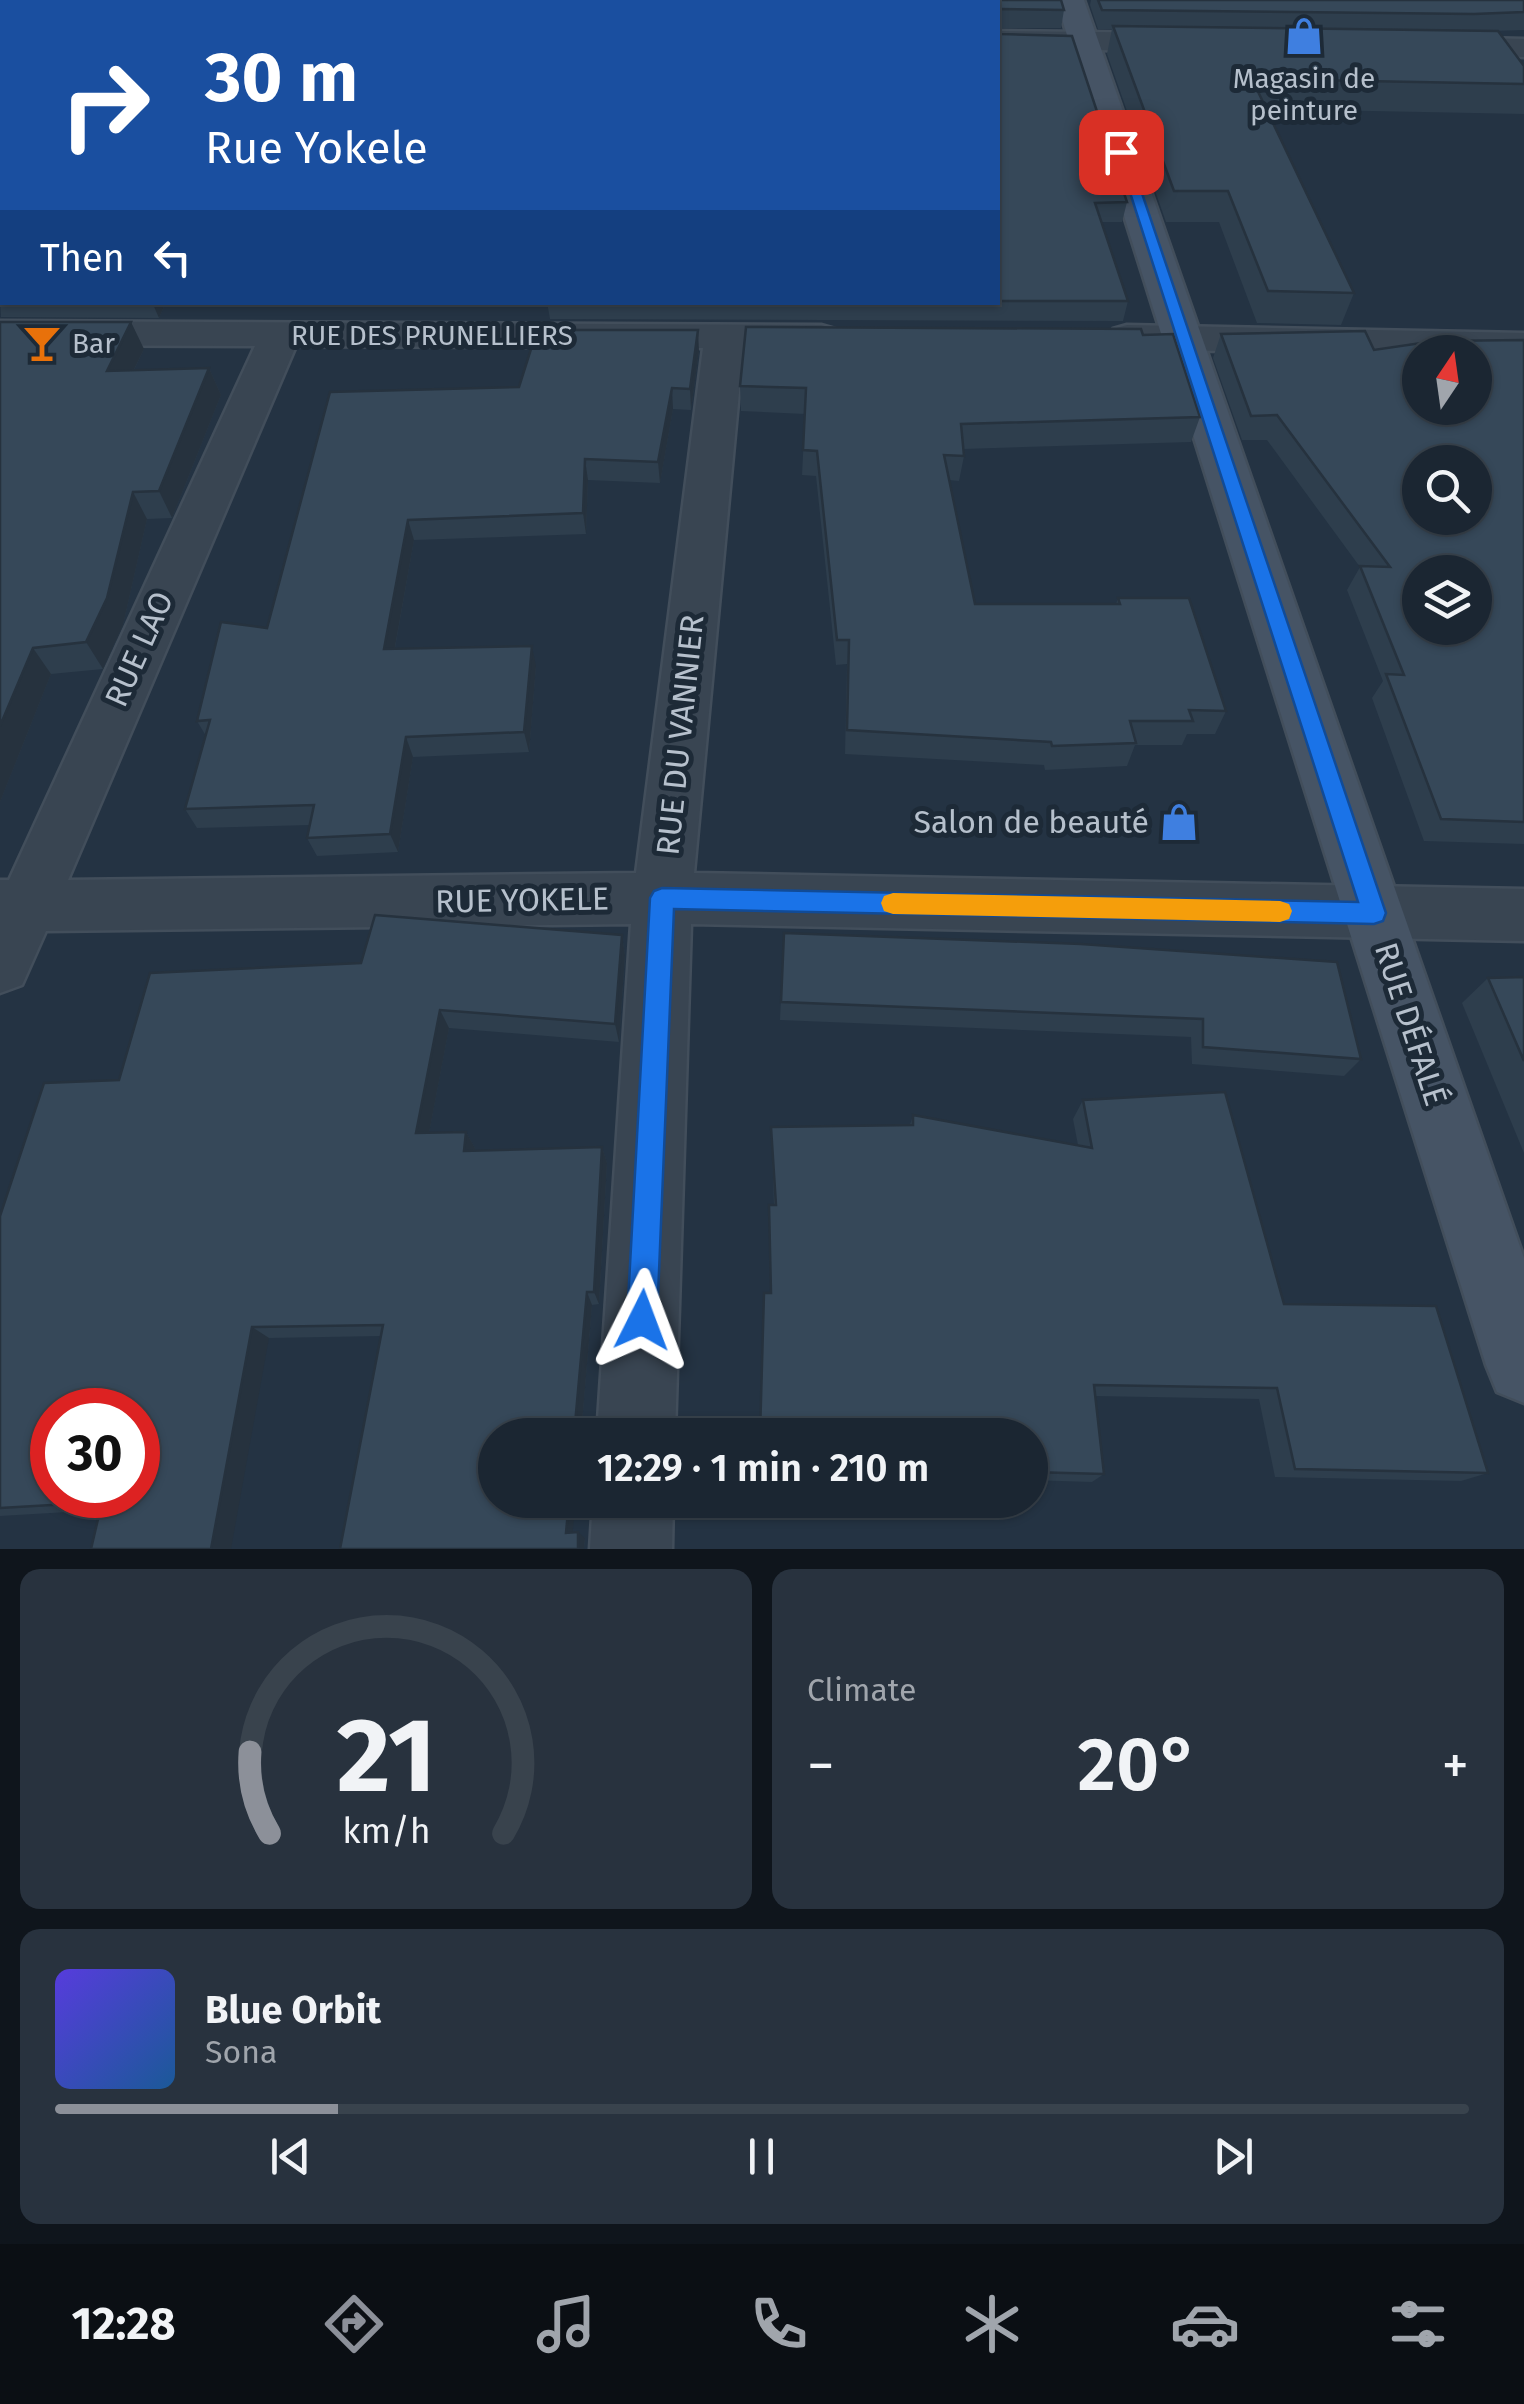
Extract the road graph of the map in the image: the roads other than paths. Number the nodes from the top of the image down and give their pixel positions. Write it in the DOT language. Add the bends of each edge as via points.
graph roads {
  1 [pos="1077,20"];
  2 [pos="1000,39"];
  3 [pos="1218,43"];
  4 [pos="1409,46"];
  5 [pos="1524,48"];
  6 [pos="0,333"];
  7 [pos="281,334"];
  8 [pos="724,336"];
  9 [pos="864,337"];
  10 [pos="1083,337"];
  11 [pos="1182,338"];
  12 [pos="1524,345"];
  13 [pos="662,898"];
  14 [pos="12,906"];
  15 [pos="1374,913"];
  16 [pos="1524,915"];
  17 [pos="0,966"];
  18 [pos="1524,1365"];
  19 [pos="637,1418"];
  20 [pos="632,1518"];
  21 [pos="631,1549"];
  1 -- 2 [label="street"];
  1 -- 3 [label="street"];
  1 -- 11 [label="street, RUE DÉFALÉ"];
  4 -- 5 [label="street"];
  6 -- 7 [label="street, RUE DES PRUNELLIERS"];
  7 -- 8 [label="street, RUE DES PRUNELLIERS"];
  7 -- 14 [label="street, RUE LAO"];
  8 -- 9 [label="street, RUE DES PRUNELLIERS"];
  8 -- 13 [label="street, RUE DU VANNIER"];
  10 -- 11 [label="street"];
  11 -- 12 [label="street"];
  11 -- 15 [label="street, RUE DÉFALÉ"];
  13 -- 14 [label="street, RUE YOKELE"];
  13 -- 15 [label="street, RUE YOKELE"];
  13 -- 19 [label="street, RUE DU VANNIER"];
  14 -- 17 [label="street, RUE LAO"];
  15 -- 16 [label="street, RUE YOKELE"];
  15 -- 18 [label="street, RUE DÉFALÉ"];
  20 -- 21 [label="street"];
}
